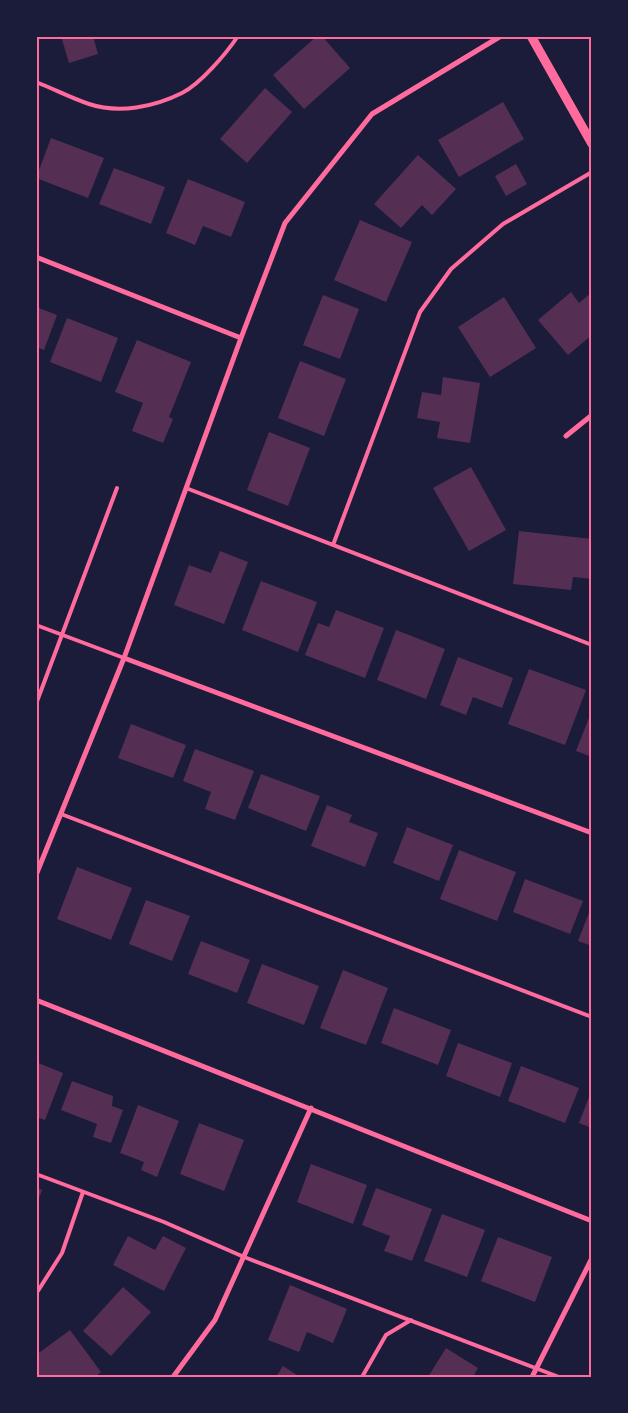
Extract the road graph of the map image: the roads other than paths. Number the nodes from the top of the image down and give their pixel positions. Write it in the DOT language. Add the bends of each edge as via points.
graph roads {
  1 [pos="238,36"];
  2 [pos="501,36"];
  3 [pos="531,36"];
  4 [pos="36,82"];
  5 [pos="592,144"];
  6 [pos="592,172"];
  7 [pos="36,257"];
  8 [pos="241,338"];
  9 [pos="592,415"];
  10 [pos="566,436"];
  11 [pos="117,488"];
  12 [pos="186,488"];
  13 [pos="333,545"];
  14 [pos="36,625"];
  15 [pos="62,635"];
  16 [pos="592,645"];
  17 [pos="124,658"];
  18 [pos="36,704"];
  19 [pos="61,814"];
  20 [pos="592,833"];
  21 [pos="36,874"];
  22 [pos="36,1000"];
  23 [pos="592,1017"];
  24 [pos="311,1108"];
  25 [pos="36,1174"];
  26 [pos="83,1192"];
  27 [pos="592,1221"];
  28 [pos="244,1257"];
  29 [pos="592,1258"];
  30 [pos="36,1294"];
  31 [pos="411,1320"];
  32 [pos="536,1368"];
  33 [pos="173,1377"];
  34 [pos="362,1377"];
  35 [pos="532,1377"];
  36 [pos="559,1377"];
  1 -- 4 [label="lane" via="209,72 184,93 154,104 126,109 90,105"];
  2 -- 8 [label="street" via="372,114 285,224"];
  3 -- 5 [label="street"];
  6 -- 13 [label="lane" via="503,224 452,269 420,312"];
  7 -- 8 [label="street"];
  8 -- 12 [label="street"];
  9 -- 10 [label="street"];
  11 -- 15 [label="lane"];
  12 -- 13 [label="lane"];
  12 -- 17 [label="street"];
  13 -- 16 [label="lane"];
  14 -- 15 [label="lane"];
  15 -- 17 [label="lane"];
  15 -- 18 [label="lane"];
  17 -- 19 [label="street"];
  17 -- 20 [label="street"];
  19 -- 21 [label="street"];
  19 -- 23 [label="lane"];
  22 -- 24 [label="street"];
  24 -- 27 [label="street"];
  24 -- 28 [label="street"];
  25 -- 26 [label="lane"];
  26 -- 28 [label="lane" via="164,1222"];
  26 -- 30 [label="lane" via="62,1253"];
  28 -- 31 [label="lane"];
  28 -- 33 [label="street" via="215,1320"];
  29 -- 32 [label="street"];
  31 -- 32 [label="lane"];
  31 -- 34 [label="lane" via="386,1335"];
  32 -- 35 [label="street"];
  32 -- 36 [label="lane"];
}
